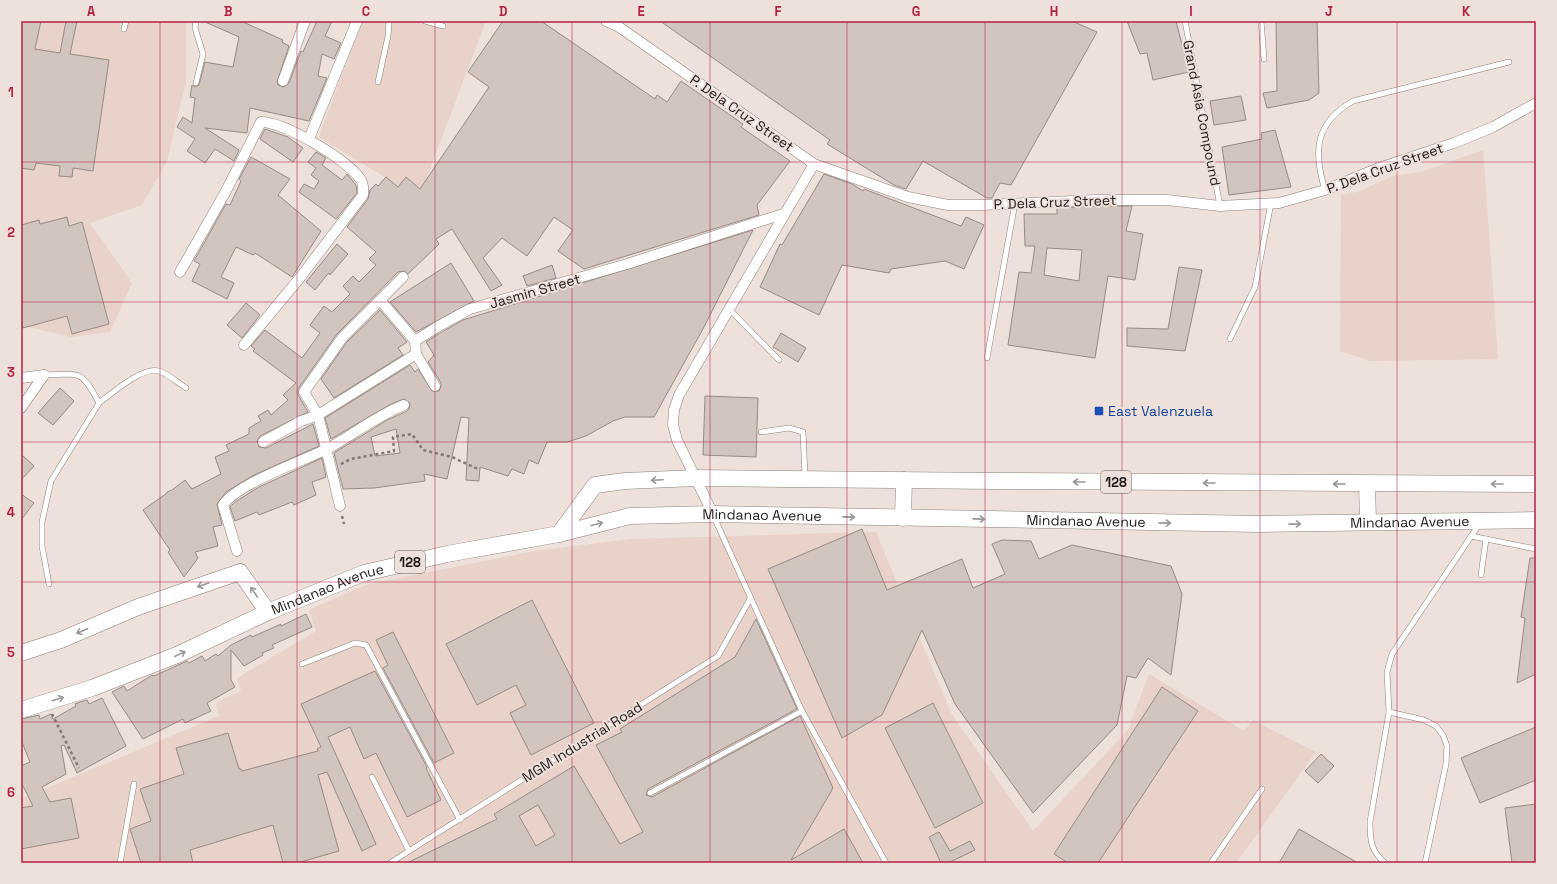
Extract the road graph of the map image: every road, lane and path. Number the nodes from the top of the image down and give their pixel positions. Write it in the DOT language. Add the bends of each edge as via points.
graph roads {
  1 [pos="126,21"];
  2 [pos="196,21"];
  3 [pos="305,21"];
  4 [pos="356,21"];
  5 [pos="389,21"];
  6 [pos="426,21"];
  7 [pos="606,21"];
  8 [pos="1185,21"];
  9 [pos="1261,21"];
  10 [pos="443,26"];
  11 [pos="124,29"];
  12 [pos="1264,59"];
  13 [pos="1509,62"];
  14 [pos="283,81"];
  15 [pos="378,82"];
  16 [pos="196,83"];
  17 [pos="1536,103"];
  18 [pos="309,139"];
  19 [pos="814,164"];
  20 [pos="1325,190"];
  21 [pos="1015,203"];
  22 [pos="1271,204"];
  23 [pos="1220,206"];
  24 [pos="783,214"];
  25 [pos="180,272"];
  26 [pos="404,277"];
  27 [pos="381,301"];
  28 [pos="729,308"];
  29 [pos="1230,339"];
  30 [pos="415,341"];
  31 [pos="244,345"];
  32 [pos="416,354"];
  33 [pos="987,358"];
  34 [pos="779,360"];
  35 [pos="44,375"];
  36 [pos="21,378"];
  37 [pos="435,386"];
  38 [pos="186,388"];
  39 [pos="99,403"];
  40 [pos="404,405"];
  41 [pos="21,408"];
  42 [pos="318,415"];
  43 [pos="762,432"];
  44 [pos="263,442"];
  45 [pos="327,448"];
  46 [pos="331,467"];
  47 [pos="480,470"];
  48 [pos="696,478"];
  49 [pos="805,479"];
  50 [pos="904,480"];
  51 [pos="1367,484"];
  52 [pos="1536,484"];
  53 [pos="340,506"];
  54 [pos="712,514"];
  55 [pos="903,518"];
  56 [pos="1536,520"];
  57 [pos="1482,521"];
  58 [pos="1368,522"];
  59 [pos="559,534"];
  60 [pos="1471,536"];
  61 [pos="1486,539"];
  62 [pos="1536,549"];
  63 [pos="237,551"];
  64 [pos="1481,574"];
  65 [pos="49,584"];
  66 [pos="750,599"];
  67 [pos="268,612"];
  68 [pos="21,653"];
  69 [pos="302,664"];
  70 [pos="46,703"];
  71 [pos="21,710"];
  72 [pos="802,711"];
  73 [pos="1388,712"];
  74 [pos="79,768"];
  75 [pos="372,777"];
  76 [pos="134,784"];
  77 [pos="1262,789"];
  78 [pos="650,793"];
  79 [pos="460,820"];
  80 [pos="409,851"];
  81 [pos="120,863"];
  82 [pos="390,863"];
  83 [pos="886,863"];
  84 [pos="1211,863"];
  85 [pos="1385,863"];
  86 [pos="1425,863"];
  1 -- 11 [label="lane"];
  2 -- 16 [label="lane" via="195,28 203,54"];
  3 -- 14 [label="street"];
  4 -- 18 [label="street"];
  5 -- 15 [label="lane"];
  6 -- 10 [label="lane"];
  7 -- 19 [label="street, P. Dela Cruz Street" via="619,27"];
  8 -- 23 [label="lane, Grand Asia Compound"];
  9 -- 12 [label="lane"];
  13 -- 20 [label="lane" via="1353,101 1338,109 1325,127 1318,148 1318,167"];
  17 -- 20 [label="street, P. Dela Cruz Street" via="1493,127"];
  18 -- 25 [label="street" via="276,125 259,123 226,191"];
  18 -- 31 [label="street" via="355,171 363,182 363,195 299,279"];
  19 -- 21 [label="street, P. Dela Cruz Street" via="908,197 948,205"];
  19 -- 24 [label="street"];
  20 -- 22 [label="street, P. Dela Cruz Street"];
  21 -- 23 [label="street, P. Dela Cruz Street" via="1167,200"];
  21 -- 33 [label="lane"];
  22 -- 23 [label="street, P. Dela Cruz Street"];
  22 -- 29 [label="lane" via="1255,287"];
  24 -- 28 [label="street"];
  24 -- 30 [label="street, Jasmin Street" via="627,264 470,309"];
  26 -- 27 [label="street"];
  27 -- 30 [label="street"];
  27 -- 42 [label="street" via="342,338 304,392"];
  28 -- 34 [label="lane"];
  28 -- 48 [label="street" via="679,396 674,410 673,425 677,440"];
  30 -- 32 [label="street"];
  32 -- 37 [label="street"];
  32 -- 42 [label="street"];
  35 -- 36 [label="street"];
  35 -- 39 [label="lane" via="81,376 88,381"];
  35 -- 41 [label="street"];
  38 -- 39 [label="lane" via="160,371 148,370"];
  39 -- 65 [label="lane" via="51,481 42,522 42,546"];
  40 -- 45 [label="street"];
  42 -- 44 [label="street" via="302,420"];
  42 -- 45 [label="street"];
  43 -- 49 [label="lane" via="789,428 802,432"];
  45 -- 46 [label="street"];
  45 -- 63 [label="street" via="269,475 228,498 223,505"];
  46 -- 47 [label="path" via="394,451 393,437 412,434 423,450 452,457"];
  46 -- 53 [label="street"];
  48 -- 49 [label="main road, 128"];
  48 -- 54 [label="street"];
  48 -- 59 [label="main road, 128, one-way" via="595,485"];
  49 -- 50 [label="main road, 128"];
  51 -- 50 [label="main road, 128, one-way"];
  50 -- 55 [label="main road"];
  52 -- 51 [label="main road, 128, one-way"];
  51 -- 58 [label="main road"];
  54 -- 55 [label="main road, Mindanao Avenue / 128, one-way"];
  59 -- 54 [label="main road, Mindanao Avenue / 128, one-way" via="630,516"];
  54 -- 66 [label="lane"];
  55 -- 58 [label="main road, Mindanao Avenue / 128, one-way" via="1258,524"];
  56 -- 57 [label="main road, Mindanao Avenue / 128"];
  57 -- 58 [label="main road, Mindanao Avenue / 128"];
  57 -- 60 [label="lane"];
  59 -- 67 [label="main road, Mindanao Avenue / 128" via="447,554 364,573"];
  60 -- 61 [label="lane"];
  60 -- 73 [label="lane" via="1392,654 1387,672"];
  61 -- 62 [label="lane"];
  61 -- 64 [label="lane"];
  66 -- 72 [label="lane"];
  66 -- 79 [label="lane, MGM Industrial Road" via="718,656"];
  67 -- 68 [label="main road, one-way" via="240,572 138,607 61,640"];
  70 -- 67 [label="main road, Mindanao Avenue / 128, one-way" via="177,655"];
  69 -- 79 [label="lane" via="355,643 366,645"];
  70 -- 71 [label="main road, Mindanao Avenue / 128"];
  70 -- 74 [label="path"];
  72 -- 78 [label="lane"];
  72 -- 83 [label="lane"];
  73 -- 85 [label="lane" via="1370,822 1370,839 1376,855"];
  73 -- 86 [label="lane" via="1424,720 1436,726 1447,746 1446,764"];
  75 -- 80 [label="lane"];
  76 -- 81 [label="lane"];
  77 -- 84 [label="lane"];
  79 -- 80 [label="lane, MGM Industrial Road"];
  80 -- 82 [label="lane, MGM Industrial Road"];
}
